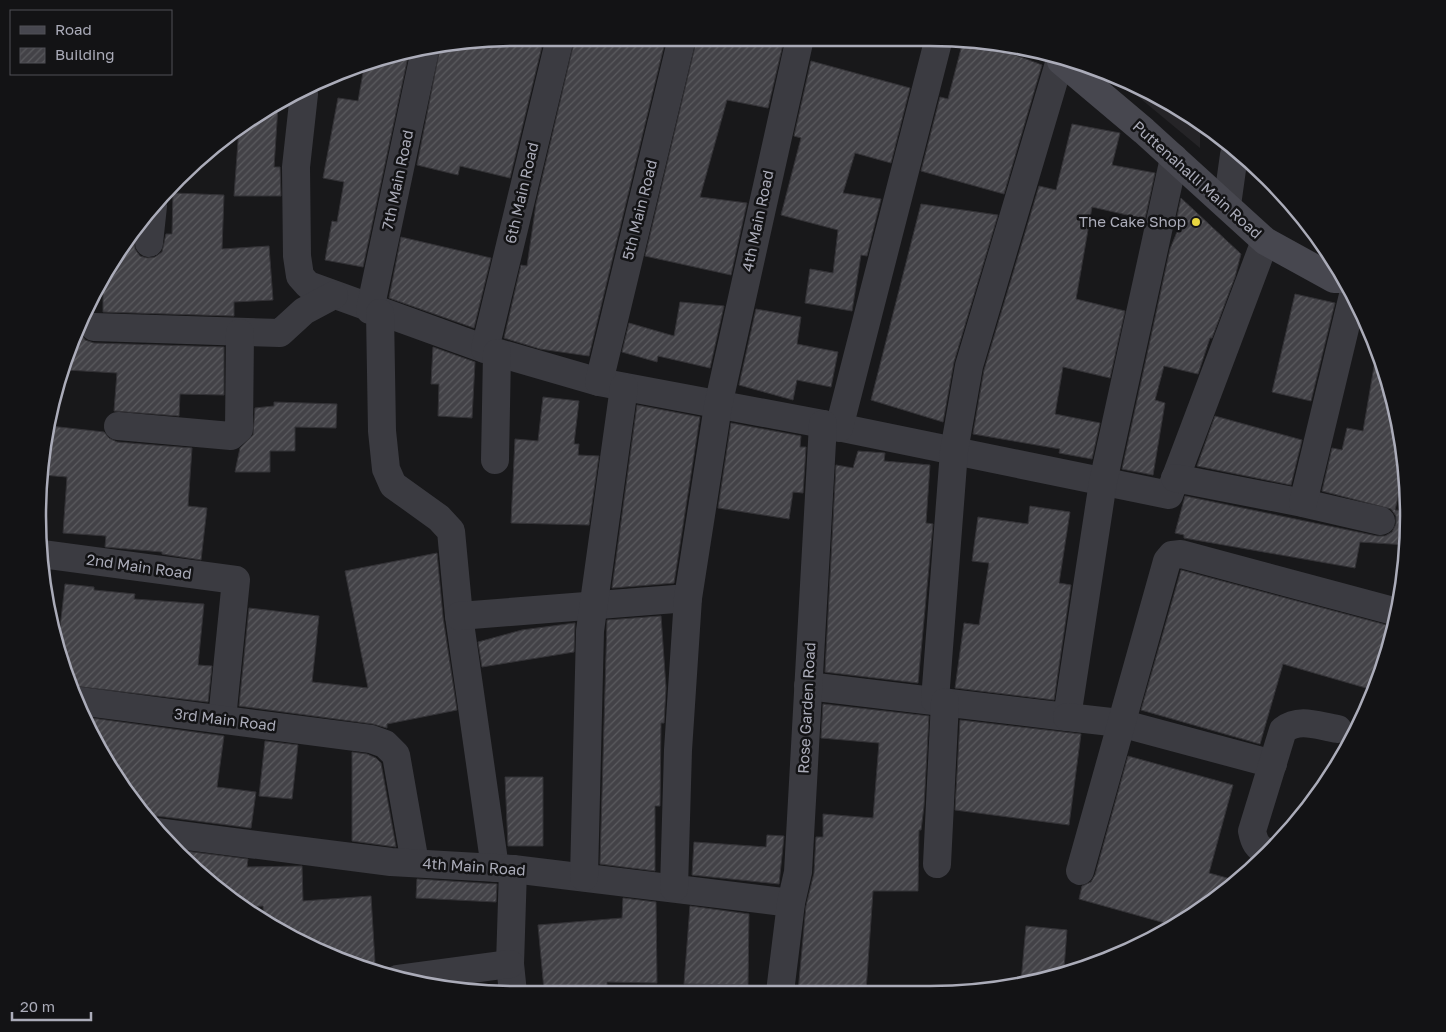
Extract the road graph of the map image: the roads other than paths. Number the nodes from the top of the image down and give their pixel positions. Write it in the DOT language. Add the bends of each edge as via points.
graph roads {
  1 [pos="558,46"];
  2 [pos="680,46"];
  3 [pos="798,46"];
  4 [pos="937,46"];
  5 [pos="424,55"];
  6 [pos="1059,64"];
  7 [pos="1068,67"];
  8 [pos="304,97"];
  9 [pos="1174,158"];
  10 [pos="1234,158"];
  11 [pos="1227,205"];
  12 [pos="151,221"];
  13 [pos="1264,241"];
  14 [pos="149,243"];
  15 [pos="1336,279"];
  16 [pos="334,296"];
  17 [pos="1350,307"];
  18 [pos="375,311"];
  19 [pos="94,327"];
  20 [pos="240,333"];
  21 [pos="491,351"];
  22 [pos="611,384"];
  23 [pos="718,406"];
  24 [pos="118,426"];
  25 [pos="831,426"];
  26 [pos="954,451"];
  27 [pos="495,460"];
  28 [pos="1175,478"];
  29 [pos="1102,482"];
  30 [pos="1303,503"];
  31 [pos="1381,521"];
  32 [pos="48,555"];
  33 [pos="688,598"];
  34 [pos="593,604"];
  35 [pos="1390,610"];
  36 [pos="459,616"];
  37 [pos="808,686"];
  38 [pos="940,701"];
  39 [pos="85,702"];
  40 [pos="1067,716"];
  41 [pos="222,719"];
  42 [pos="1120,723"];
  43 [pos="1338,730"];
  44 [pos="1272,764"];
  45 [pos="170,834"];
  46 [pos="1261,849"];
  47 [pos="415,863"];
  48 [pos="937,864"];
  49 [pos="504,868"];
  50 [pos="1080,871"];
  51 [pos="584,877"];
  52 [pos="674,888"];
  53 [pos="791,903"];
  54 [pos="510,964"];
  55 [pos="420,976"];
  56 [pos="512,986"];
  57 [pos="781,986"];
  1 -- 21 [label="street, 6th Main Road"];
  2 -- 22 [label="street, 5th Main Road"];
  3 -- 23 [label="street, 4th Main Road"];
  4 -- 25 [label="street, Rose Garden Road"];
  5 -- 18 [label="street, 7th Main Road"];
  6 -- 26 [label="street" via="969,366"];
  7 -- 9 [label="main road, Puttenahalli Main Road"];
  8 -- 16 [label="street" via="296,167 300,276 308,286"];
  9 -- 11 [label="main road, Puttenahalli Main Road"];
  9 -- 29 [label="street"];
  10 -- 11 [label="street"];
  11 -- 13 [label="main road, Puttenahalli Main Road"];
  12 -- 14 [label="street"];
  13 -- 15 [label="main road, Puttenahalli Main Road"];
  13 -- 28 [label="street"];
  16 -- 18 [label="street"];
  16 -- 20 [label="street" via="304,310 280,333"];
  17 -- 30 [label="street"];
  18 -- 21 [label="street"];
  18 -- 36 [label="street, 7th Main Road" via="386,469 393,485 439,518 451,532"];
  19 -- 20 [label="street"];
  20 -- 24 [label="street" via="239,429 231,436"];
  21 -- 22 [label="street"];
  21 -- 27 [label="street, 6th Main Road"];
  22 -- 23 [label="street"];
  22 -- 34 [label="street, 5th Main Road"];
  23 -- 25 [label="street"];
  23 -- 33 [label="street, 4th Main Road"];
  25 -- 26 [label="street"];
  25 -- 37 [label="street, Rose Garden Road"];
  26 -- 29 [label="street"];
  26 -- 38 [label="street"];
  28 -- 29 [label="street" via="1169,495"];
  28 -- 30 [label="street"];
  29 -- 40 [label="street"];
  30 -- 31 [label="street"];
  32 -- 41 [label="street, 2nd Main Road" via="236,580"];
  33 -- 34 [label="street"];
  33 -- 52 [label="street, 4th Main Road" via="678,750"];
  34 -- 36 [label="street"];
  34 -- 51 [label="street, 5th Main Road"];
  35 -- 42 [label="street" via="1180,554 1172,555 1166,561"];
  36 -- 49 [label="street, 7th Main Road"];
  37 -- 38 [label="street"];
  37 -- 53 [label="street, Rose Garden Road" via="798,872"];
  38 -- 40 [label="street"];
  38 -- 48 [label="street"];
  39 -- 41 [label="street, 3rd Main Road"];
  40 -- 42 [label="street"];
  41 -- 47 [label="street, 3rd Main Road" via="371,739 385,744 396,754"];
  42 -- 44 [label="street"];
  42 -- 50 [label="street"];
  43 -- 44 [label="street" via="1303,722 1292,723 1283,730"];
  44 -- 46 [label="street" via="1252,831"];
  45 -- 47 [label="street, 4th Main Road"];
  47 -- 49 [label="street, 4th Main Road"];
  49 -- 51 [label="street, 4th Main Road"];
  49 -- 54 [label="street, 7th Main Road"];
  51 -- 52 [label="street, 4th Main Road"];
  52 -- 53 [label="street, 4th Main Road"];
  53 -- 57 [label="street, Rose Garden Road"];
  54 -- 55 [label="street"];
  54 -- 56 [label="street, 7th Main Road"];
}
